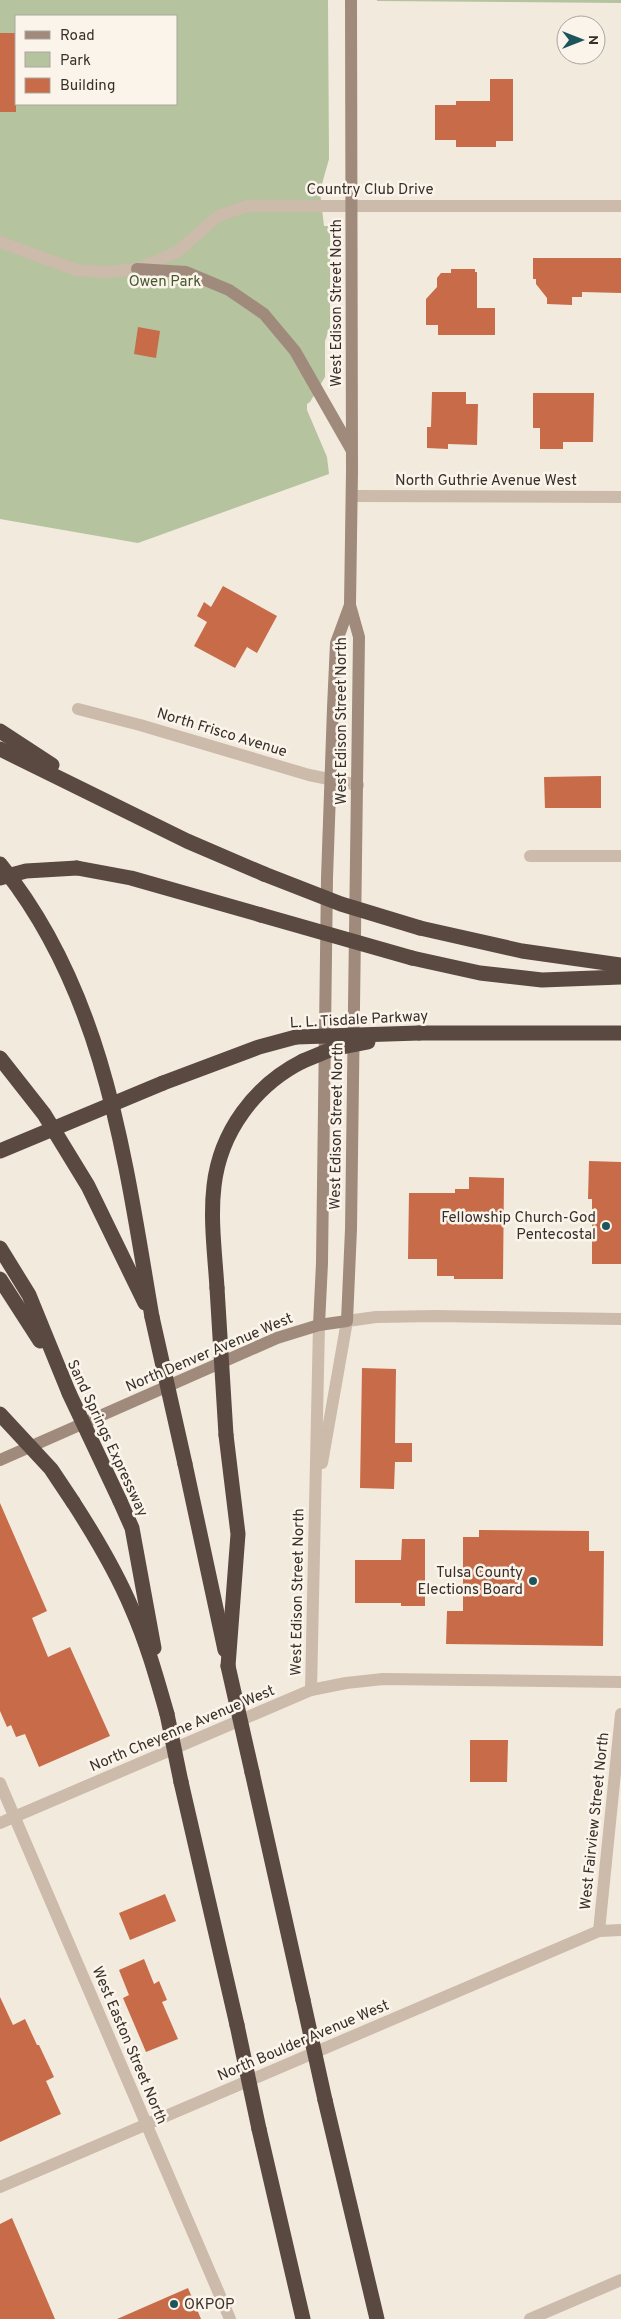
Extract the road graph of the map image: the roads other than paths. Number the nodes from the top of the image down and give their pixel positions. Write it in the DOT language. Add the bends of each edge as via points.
graph roads {
  1 [pos="351,0"];
  2 [pos="352,205"];
  3 [pos="621,206"];
  4 [pos="0,242"];
  5 [pos="137,269"];
  6 [pos="352,450"];
  7 [pos="352,496"];
  8 [pos="621,497"];
  9 [pos="350,606"];
  10 [pos="78,709"];
  11 [pos="0,731"];
  12 [pos="0,749"];
  13 [pos="330,781"];
  14 [pos="358,785"];
  15 [pos="104,799"];
  16 [pos="530,856"];
  17 [pos="621,856"];
  18 [pos="0,864"];
  19 [pos="0,878"];
  20 [pos="621,965"];
  21 [pos="621,977"];
  22 [pos="418,1033"];
  23 [pos="621,1033"];
  24 [pos="0,1058"];
  25 [pos="0,1151"];
  26 [pos="0,1248"];
  27 [pos="0,1279"];
  28 [pos="152,1317"];
  29 [pos="621,1319"];
  30 [pos="347,1321"];
  31 [pos="319,1325"];
  32 [pos="69,1393"];
  33 [pos="0,1414"];
  34 [pos="0,1460"];
  35 [pos="316,1495"];
  36 [pos="228,1666"];
  37 [pos="621,1682"];
  38 [pos="311,1690"];
  39 [pos="167,1714"];
  40 [pos="621,1714"];
  41 [pos="0,1784"];
  42 [pos="14,1817"];
  43 [pos="0,1823"];
  44 [pos="621,1930"];
  45 [pos="599,1931"];
  46 [pos="146,2124"];
  47 [pos="0,2187"];
  48 [pos="621,2280"];
  49 [pos="376,2313"];
  50 [pos="230,2319"];
  51 [pos="303,2319"];
  52 [pos="530,2319"];
  1 -- 2 [label="main road, West Edison Street North"];
  2 -- 3 [label="street, Country Club Drive"];
  2 -- 5 [label="street, Country Club Drive" via="247,206 218,216 177,252"];
  2 -- 6 [label="main road, West Edison Street North"];
  4 -- 5 [label="street, Country Club Drive" via="76,270 107,272"];
  5 -- 6 [label="main road" via="186,272 229,290 264,314 294,351"];
  6 -- 7 [label="main road, West Edison Street North"];
  7 -- 8 [label="street, North Guthrie Avenue West"];
  7 -- 9 [label="main road, West Edison Street North"];
  9 -- 13 [label="main road, West Edison Street North" via="336,643"];
  9 -- 14 [label="main road, West Edison Street North" via="359,637"];
  10 -- 13 [label="street, North Frisco Avenue"];
  11 -- 15 [label="highway"];
  12 -- 15 [label="highway"];
  13 -- 14 [label="street, North Frisco Avenue"];
  13 -- 31 [label="main road, West Edison Street North"];
  14 -- 30 [label="main road, West Edison Street North"];
  15 -- 20 [label="highway, bridge" via="187,841 341,904 420,928 522,951"];
  16 -- 17 [label="street"];
  18 -- 28 [label="highway" via="39,918 55,948 73,983 101,1059 126,1162"];
  19 -- 21 [label="highway, bridge" via="26,871 78,868 138,880 412,958 480,972 542,980"];
  22 -- 23 [label="highway, L. L. Tisdale Parkway"];
  22 -- 25 [label="highway, L. L. Tisdale Parkway, bridge" via="296,1037 258,1047"];
  22 -- 36 [label="highway, bridge" via="332,1049 287,1068 256,1094 229,1134 219,1162 213,1207 217,1288 226,1435 238,1534"];
  24 -- 28 [label="highway" via="44,1114 88,1186"];
  26 -- 32 [label="highway" via="29,1295"];
  27 -- 32 [label="highway, Sand Springs Expressway" via="26,1317"];
  28 -- 36 [label="highway, bridge"];
  29 -- 30 [label="street, North Denver Avenue West" via="436,1316"];
  30 -- 31 [label="main road, North Denver Avenue West"];
  30 -- 35 [label="street, West Edison Street North"];
  31 -- 34 [label="main road, North Denver Avenue West" via="277,1338"];
  31 -- 35 [label="street, West Edison Street North"];
  32 -- 39 [label="highway, Sand Springs Expressway, bridge" via="132,1528"];
  33 -- 39 [label="highway, bridge" via="51,1469 97,1539 132,1609"];
  35 -- 38 [label="street, West Edison Street North"];
  36 -- 49 [label="highway, bridge"];
  37 -- 38 [label="street, North Cheyenne Avenue West" via="382,1679"];
  38 -- 42 [label="street, North Cheyenne Avenue West"];
  39 -- 51 [label="highway, bridge"];
  40 -- 45 [label="street, West Fairview Street North"];
  41 -- 42 [label="street, West Easton Street North"];
  42 -- 43 [label="street, North Cheyenne Avenue West"];
  42 -- 46 [label="street, West Easton Street North"];
  44 -- 45 [label="street, North Boulder Avenue West"];
  45 -- 46 [label="street, North Boulder Avenue West"];
  46 -- 47 [label="street, North Boulder Avenue West"];
  46 -- 50 [label="street, West Easton Street North"];
  48 -- 52 [label="street"];
}
